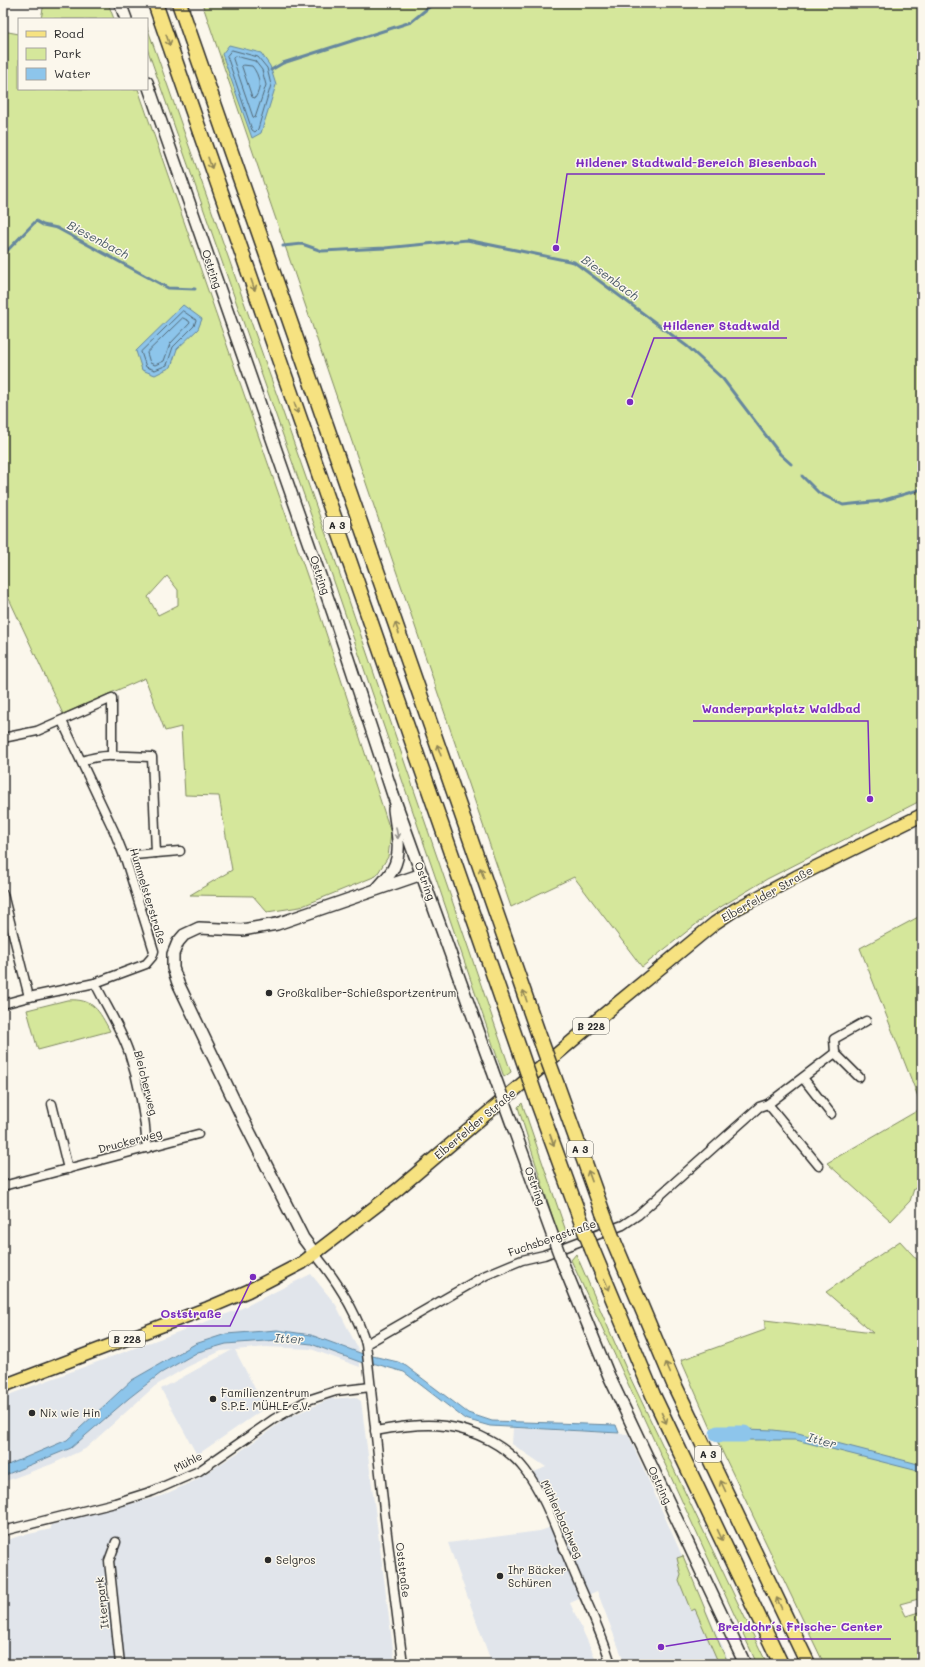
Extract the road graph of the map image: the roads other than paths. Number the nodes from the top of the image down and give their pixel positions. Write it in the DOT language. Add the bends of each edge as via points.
graph roads {
  1 [pos="120,3"];
  2 [pos="155,3"];
  3 [pos="180,3"];
  4 [pos="126,18"];
  5 [pos="148,85"];
  6 [pos="62,721"];
  7 [pos="3,738"];
  8 [pos="112,756"];
  9 [pos="82,762"];
  10 [pos="393,795"];
  11 [pos="922,815"];
  12 [pos="180,851"];
  13 [pos="156,853"];
  14 [pos="124,856"];
  15 [pos="422,874"];
  16 [pos="377,889"];
  17 [pos="3,894"];
  18 [pos="6,922"];
  19 [pos="95,983"];
  20 [pos="28,997"];
  21 [pos="3,1004"];
  22 [pos="866,1021"];
  23 [pos="835,1052"];
  24 [pos="858,1077"];
  25 [pos="803,1078"];
  26 [pos="52,1104"];
  27 [pos="768,1104"];
  28 [pos="831,1114"];
  29 [pos="198,1134"];
  30 [pos="147,1148"];
  31 [pos="819,1166"];
  32 [pos="68,1169"];
  33 [pos="3,1186"];
  34 [pos="314,1254"];
  35 [pos="366,1344"];
  36 [pos="4,1383"];
  37 [pos="371,1387"];
  38 [pos="375,1431"];
  39 [pos="3,1531"];
  40 [pos="116,1542"];
  41 [pos="120,1664"];
  42 [pos="403,1664"];
  43 [pos="611,1664"];
  44 [pos="745,1664"];
  45 [pos="781,1664"];
  46 [pos="808,1664"];
  1 -- 4 [label="main road"];
  2 -- 45 [label="highway, A 3, one-way, bridge" via="581,1221 653,1395"];
  46 -- 3 [label="highway, A 3, one-way, bridge" via="674,1384 603,1213"];
  5 -- 10 [label="main road, Ostring" via="333,613"];
  6 -- 7 [label="street" via="37,731"];
  6 -- 8 [label="street" via="112,698"];
  6 -- 9 [label="street, Hummelsterstraße"];
  8 -- 9 [label="street" via="93,757"];
  8 -- 13 [label="street" via="152,757"];
  9 -- 14 [label="street, Hummelsterstraße"];
  10 -- 15 [label="main road, Ostring"];
  10 -- 16 [label="main road, one-way" via="399,840 397,854 393,869"];
  11 -- 34 [label="main road, Elberfelder Straße / B 228" via="796,877 736,909 715,924 397,1190"];
  12 -- 13 [label="street"];
  13 -- 14 [label="street"];
  14 -- 19 [label="street, Hummelsterstraße" via="154,951 146,964"];
  15 -- 16 [label="main road"];
  15 -- 44 [label="main road, Ostring, bridge" via="563,1264 609,1376"];
  16 -- 34 [label="main road" via="277,924 242,930 199,928 184,935 173,954 173,968 178,983 210,1052 300,1232"];
  17 -- 18 [label="street"];
  18 -- 20 [label="street"];
  19 -- 20 [label="street, Hummelsterstraße"];
  19 -- 30 [label="street, Bleicherweg" via="129,1053 139,1093"];
  20 -- 21 [label="street, Hummelsterstraße"];
  22 -- 23 [label="street" via="834,1039"];
  23 -- 24 [label="street"];
  23 -- 25 [label="street, Fuchsbergstraße"];
  25 -- 27 [label="street, Fuchsbergstraße"];
  25 -- 28 [label="street"];
  26 -- 32 [label="street"];
  27 -- 31 [label="street"];
  27 -- 35 [label="street, Fuchsbergstraße" via="759,1107 638,1215 623,1225 486,1275"];
  29 -- 30 [label="street, Druckerweg"];
  30 -- 32 [label="street, Druckerweg"];
  32 -- 33 [label="street, Druckerweg"];
  34 -- 35 [label="street, Oststraße" via="355,1312"];
  34 -- 36 [label="main road, Elberfelder Straße / B 228" via="296,1267 248,1291"];
  35 -- 37 [label="street, Oststraße"];
  37 -- 38 [label="street, Oststraße"];
  37 -- 39 [label="street, Mühle" via="336,1391 308,1400 199,1471 153,1491"];
  38 -- 42 [label="street, Oststraße"];
  38 -- 43 [label="street, Mühlenbachweg" via="444,1426 490,1440 510,1454 525,1470 538,1491"];
  40 -- 41 [label="street, Itterpark" via="109,1562"];
}
